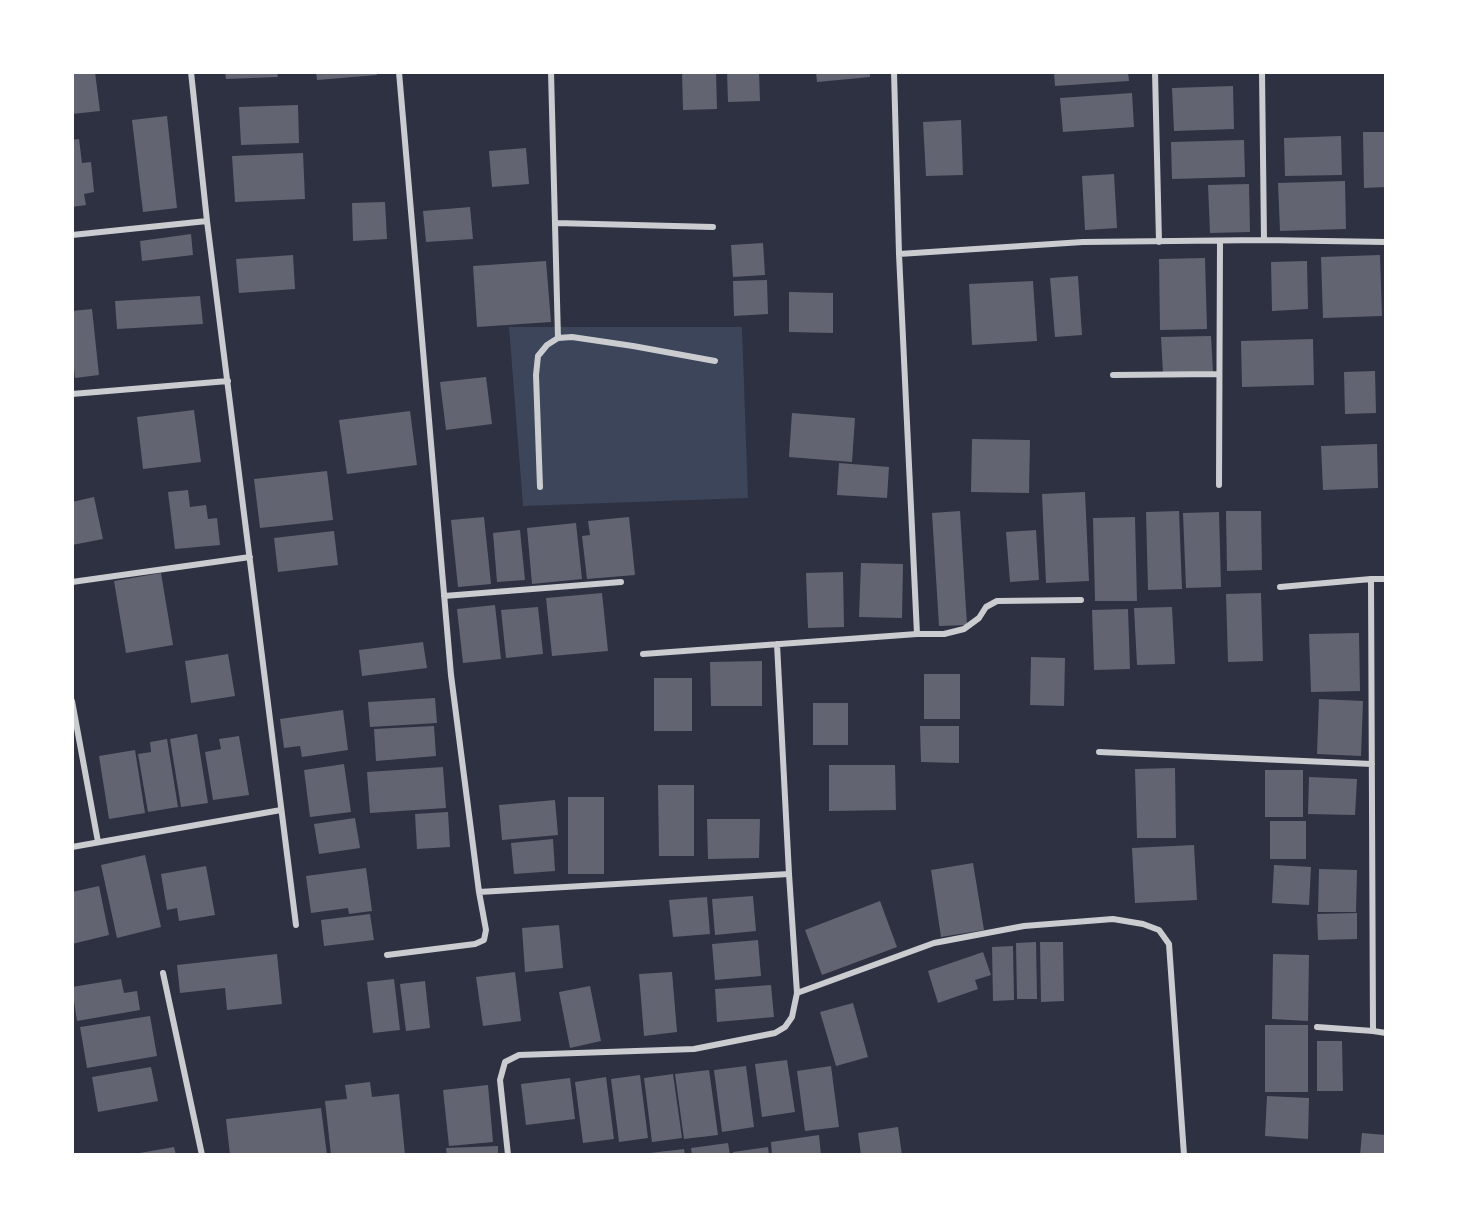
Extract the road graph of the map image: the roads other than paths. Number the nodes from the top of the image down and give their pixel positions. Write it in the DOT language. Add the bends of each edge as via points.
graph roads {
  1 [pos="191,72"];
  2 [pos="399,72"];
  3 [pos="551,72"];
  4 [pos="894,72"];
  5 [pos="1155,72"];
  6 [pos="1262,72"];
  7 [pos="207,221"];
  8 [pos="556,223"];
  9 [pos="713,227"];
  10 [pos="72,235"];
  11 [pos="1220,240"];
  12 [pos="1264,240"];
  13 [pos="1159,242"];
  14 [pos="1386,242"];
  15 [pos="899,254"];
  16 [pos="558,338"];
  17 [pos="715,361"];
  18 [pos="1219,374"];
  19 [pos="1113,375"];
  20 [pos="228,381"];
  21 [pos="72,394"];
  22 [pos="1219,485"];
  23 [pos="540,487"];
  24 [pos="250,556"];
  25 [pos="1371,579"];
  26 [pos="1386,579"];
  27 [pos="72,582"];
  28 [pos="621,582"];
  29 [pos="1280,587"];
  30 [pos="444,596"];
  31 [pos="1081,600"];
  32 [pos="917,634"];
  33 [pos="777,644"];
  34 [pos="643,654"];
  35 [pos="72,701"];
  36 [pos="1098,752"];
  37 [pos="1372,764"];
  38 [pos="281,810"];
  39 [pos="98,842"];
  40 [pos="72,847"];
  41 [pos="789,874"];
  42 [pos="479,892"];
  43 [pos="296,925"];
  44 [pos="387,955"];
  45 [pos="163,974"];
  46 [pos="797,993"];
  47 [pos="1317,1027"];
  48 [pos="1373,1031"];
  49 [pos="1386,1033"];
  50 [pos="202,1155"];
  51 [pos="508,1155"];
  52 [pos="1184,1155"];
  1 -- 7 [label="street"];
  2 -- 30 [label="street"];
  3 -- 8 [label="street"];
  4 -- 15 [label="street"];
  5 -- 13 [label="street"];
  6 -- 12 [label="street"];
  7 -- 10 [label="street"];
  7 -- 20 [label="street"];
  8 -- 9 [label="street"];
  8 -- 16 [label="street"];
  11 -- 12 [label="street"];
  11 -- 13 [label="street"];
  11 -- 18 [label="street"];
  12 -- 14 [label="street"];
  13 -- 15 [label="street" via="1083,242"];
  15 -- 32 [label="street"];
  16 -- 17 [label="street" via="600,341"];
  16 -- 23 [label="street" via="538,356"];
  18 -- 19 [label="street"];
  18 -- 22 [label="street"];
  20 -- 21 [label="street"];
  20 -- 24 [label="street"];
  24 -- 27 [label="street"];
  24 -- 38 [label="street"];
  25 -- 26 [label="street"];
  25 -- 29 [label="street"];
  25 -- 37 [label="street"];
  28 -- 30 [label="street"];
  30 -- 42 [label="street"];
  31 -- 32 [label="street" via="997,601 964,628 944,634"];
  32 -- 33 [label="street"];
  33 -- 34 [label="street"];
  33 -- 41 [label="street"];
  35 -- 39 [label="street"];
  36 -- 37 [label="street"];
  37 -- 48 [label="street"];
  38 -- 39 [label="street"];
  38 -- 43 [label="street"];
  39 -- 40 [label="street"];
  41 -- 42 [label="street"];
  41 -- 46 [label="street"];
  42 -- 44 [label="street" via="484,939 475,944"];
  45 -- 50 [label="street"];
  46 -- 51 [label="street" via="792,1017 775,1033 694,1049 519,1055 506,1062 500,1080"];
  46 -- 52 [label="street" via="934,943 1024,926 1113,919 1159,930 1169,944"];
  47 -- 48 [label="street"];
  48 -- 49 [label="street"];
}
